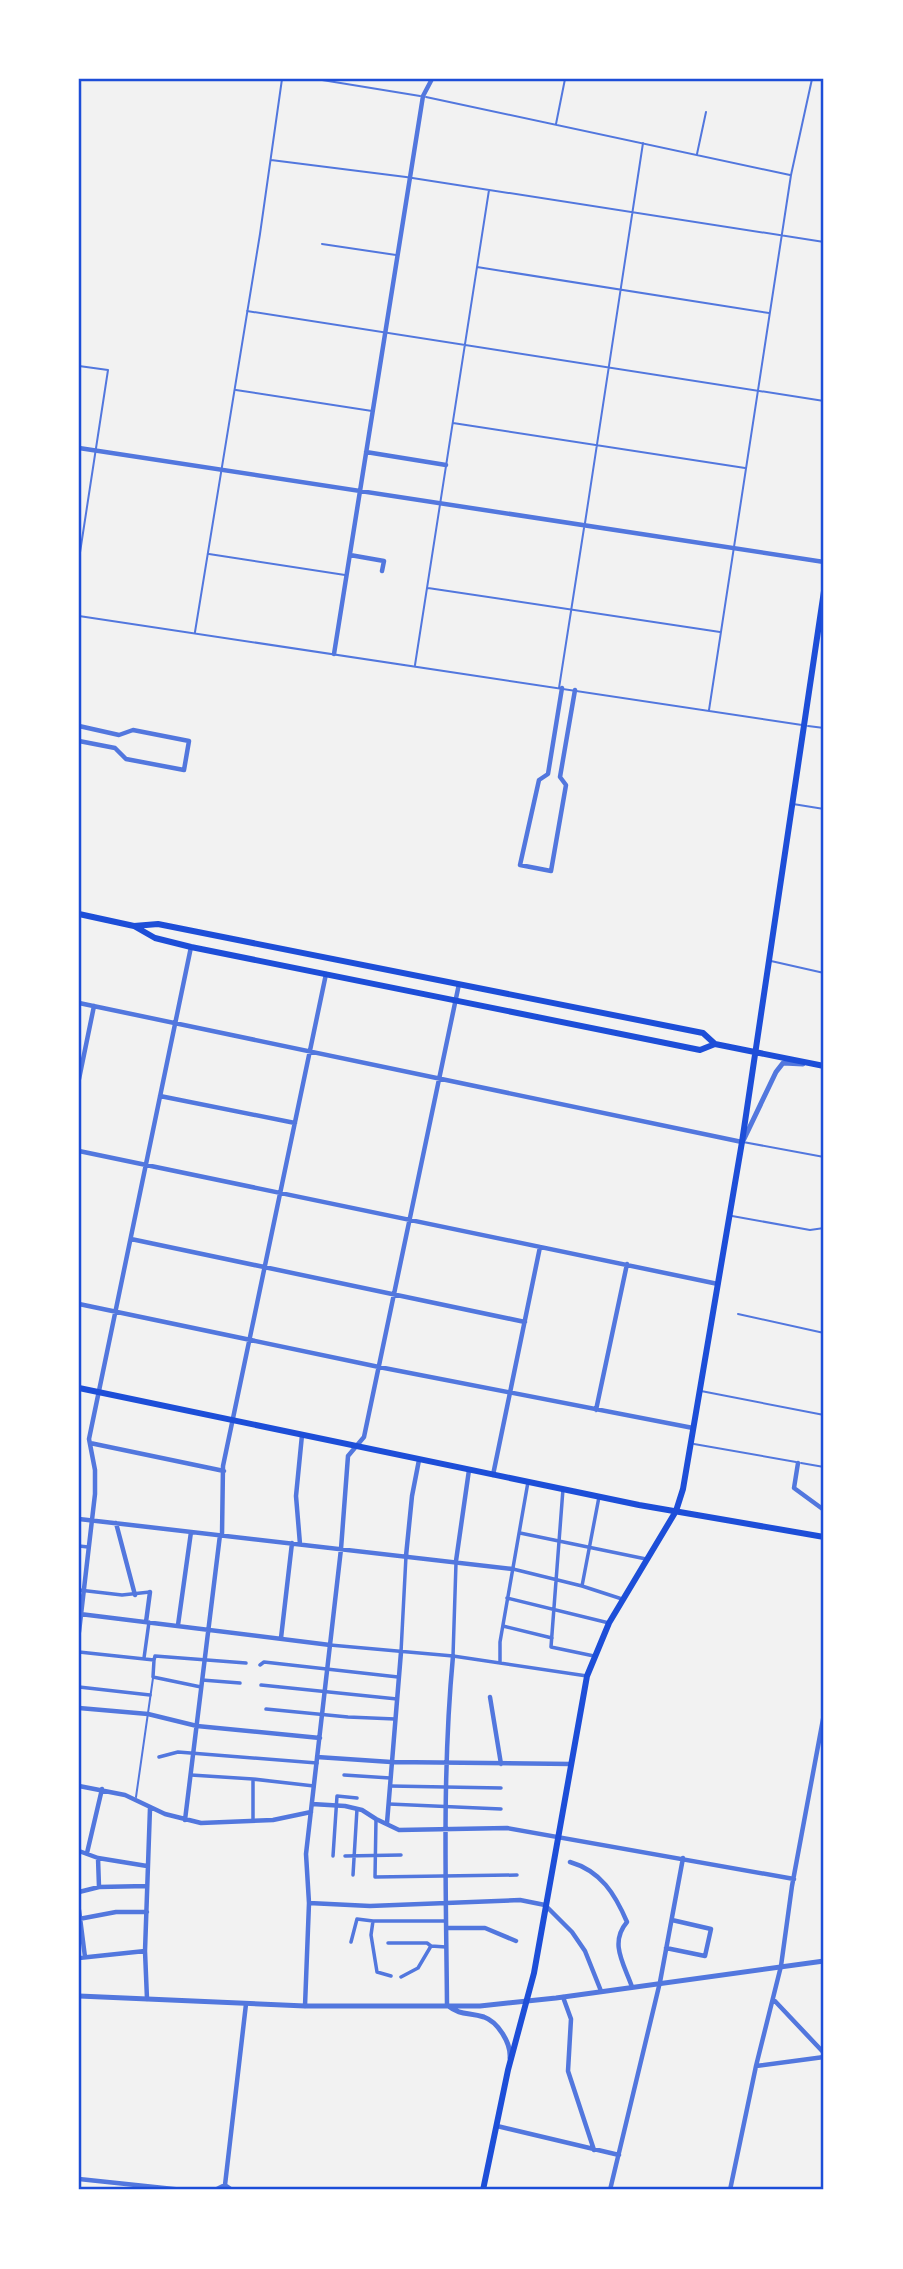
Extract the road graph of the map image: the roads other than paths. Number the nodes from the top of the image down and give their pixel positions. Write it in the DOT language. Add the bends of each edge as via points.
graph roads {
  1 [pos="282,79"];
  2 [pos="316,79"];
  3 [pos="432,79"];
  4 [pos="565,79"];
  5 [pos="812,79"];
  6 [pos="423,96"];
  7 [pos="706,112"];
  8 [pos="556,125"];
  9 [pos="643,143"];
  10 [pos="696,155"];
  11 [pos="270,160"];
  12 [pos="791,175"];
  13 [pos="410,178"];
  14 [pos="489,190"];
  15 [pos="632,212"];
  16 [pos="782,236"];
  17 [pos="824,242"];
  18 [pos="322,244"];
  19 [pos="398,255"];
  20 [pos="477,267"];
  21 [pos="621,290"];
  22 [pos="247,311"];
  23 [pos="770,313"];
  24 [pos="385,332"];
  25 [pos="464,345"];
  26 [pos="79,366"];
  27 [pos="608,367"];
  28 [pos="234,390"];
  29 [pos="758,390"];
  30 [pos="824,401"];
  31 [pos="373,411"];
  32 [pos="452,423"];
  33 [pos="596,445"];
  34 [pos="79,448"];
  35 [pos="96,450"];
  36 [pos="366,452"];
  37 [pos="446,465"];
  38 [pos="746,468"];
  39 [pos="222,469"];
  40 [pos="360,490"];
  41 [pos="440,503"];
  42 [pos="584,524"];
  43 [pos="80,533"];
  44 [pos="734,547"];
  45 [pos="208,554"];
  46 [pos="350,555"];
  47 [pos="79,559"];
  48 [pos="824,562"];
  49 [pos="383,571"];
  50 [pos="347,575"];
  51 [pos="427,588"];
  52 [pos="824,591"];
  53 [pos="571,609"];
  54 [pos="79,616"];
  55 [pos="721,632"];
  56 [pos="195,633"];
  57 [pos="334,654"];
  58 [pos="414,666"];
  59 [pos="561,688"];
  60 [pos="575,690"];
  61 [pos="709,711"];
  62 [pos="804,725"];
  63 [pos="79,726"];
  64 [pos="824,728"];
  65 [pos="79,741"];
  66 [pos="792,804"];
  67 [pos="824,809"];
  68 [pos="79,914"];
  69 [pos="134,926"];
  70 [pos="191,947"];
  71 [pos="770,961"];
  72 [pos="824,973"];
  73 [pos="326,974"];
  74 [pos="459,984"];
  75 [pos="455,1001"];
  76 [pos="79,1003"];
  77 [pos="94,1006"];
  78 [pos="175,1023"];
  79 [pos="715,1044"];
  80 [pos="757,1050"];
  81 [pos="310,1051"];
  82 [pos="816,1064"];
  83 [pos="824,1066"];
  84 [pos="439,1077"];
  85 [pos="79,1079"];
  86 [pos="160,1096"];
  87 [pos="295,1123"];
  88 [pos="742,1142"];
  89 [pos="79,1151"];
  90 [pos="824,1157"];
  91 [pos="146,1165"];
  92 [pos="280,1193"];
  93 [pos="730,1216"];
  94 [pos="409,1220"];
  95 [pos="824,1228"];
  96 [pos="131,1239"];
  97 [pos="540,1247"];
  98 [pos="627,1264"];
  99 [pos="265,1267"];
  100 [pos="718,1284"];
  101 [pos="394,1294"];
  102 [pos="79,1304"];
  103 [pos="116,1312"];
  104 [pos="738,1314"];
  105 [pos="525,1322"];
  106 [pos="824,1333"];
  107 [pos="250,1338"];
  108 [pos="379,1367"];
  109 [pos="79,1388"];
  110 [pos="700,1391"];
  111 [pos="99,1392"];
  112 [pos="510,1392"];
  113 [pos="596,1410"];
  114 [pos="824,1415"];
  115 [pos="233,1420"];
  116 [pos="694,1428"];
  117 [pos="302,1434"];
  118 [pos="90,1443"];
  119 [pos="691,1444"];
  120 [pos="356,1446"];
  121 [pos="419,1460"];
  122 [pos="798,1463"];
  123 [pos="824,1467"];
  124 [pos="469,1470"];
  125 [pos="224,1471"];
  126 [pos="493,1475"];
  127 [pos="528,1482"];
  128 [pos="563,1489"];
  129 [pos="599,1497"];
  130 [pos="824,1510"];
  131 [pos="676,1511"];
  132 [pos="79,1519"];
  133 [pos="91,1520"];
  134 [pos="116,1523"];
  135 [pos="191,1532"];
  136 [pos="520,1533"];
  137 [pos="221,1535"];
  138 [pos="824,1537"];
  139 [pos="557,1540"];
  140 [pos="292,1543"];
  141 [pos="300,1544"];
  142 [pos="79,1546"];
  143 [pos="88,1547"];
  144 [pos="590,1547"];
  145 [pos="341,1549"];
  146 [pos="406,1556"];
  147 [pos="646,1559"];
  148 [pos="456,1561"];
  149 [pos="79,1568"];
  150 [pos="86,1568"];
  151 [pos="513,1569"];
  152 [pos="555,1579"];
  153 [pos="582,1586"];
  154 [pos="81,1590"];
  155 [pos="150,1592"];
  156 [pos="135,1595"];
  157 [pos="508,1598"];
  158 [pos="622,1599"];
  159 [pos="553,1610"];
  160 [pos="80,1614"];
  161 [pos="148,1622"];
  162 [pos="609,1623"];
  163 [pos="178,1625"];
  164 [pos="503,1626"];
  165 [pos="208,1628"];
  166 [pos="79,1632"];
  167 [pos="281,1638"];
  168 [pos="552,1638"];
  169 [pos="330,1645"];
  170 [pos="79,1651"];
  171 [pos="401,1652"];
  172 [pos="453,1656"];
  173 [pos="594,1656"];
  174 [pos="144,1659"];
  175 [pos="155,1660"];
  176 [pos="204,1661"];
  177 [pos="246,1663"];
  178 [pos="500,1664"];
  179 [pos="260,1665"];
  180 [pos="327,1669"];
  181 [pos="587,1676"];
  182 [pos="153,1677"];
  183 [pos="398,1678"];
  184 [pos="202,1680"];
  185 [pos="240,1683"];
  186 [pos="261,1685"];
  187 [pos="79,1687"];
  188 [pos="201,1687"];
  189 [pos="325,1690"];
  190 [pos="150,1695"];
  191 [pos="490,1697"];
  192 [pos="397,1699"];
  193 [pos="79,1708"];
  194 [pos="266,1709"];
  195 [pos="148,1714"];
  196 [pos="824,1714"];
  197 [pos="322,1715"];
  198 [pos="395,1719"];
  199 [pos="198,1726"];
  200 [pos="320,1738"];
  201 [pos="194,1754"];
  202 [pos="159,1757"];
  203 [pos="317,1760"];
  204 [pos="445,1761"];
  205 [pos="391,1762"];
  206 [pos="501,1764"];
  207 [pos="571,1764"];
  208 [pos="191,1775"];
  209 [pos="344,1775"];
  210 [pos="390,1778"];
  211 [pos="254,1779"];
  212 [pos="79,1786"];
  213 [pos="314,1786"];
  214 [pos="390,1786"];
  215 [pos="445,1786"];
  216 [pos="501,1788"];
  217 [pos="102,1789"];
  218 [pos="358,1798"];
  219 [pos="135,1800"];
  220 [pos="312,1804"];
  221 [pos="389,1804"];
  222 [pos="336,1805"];
  223 [pos="150,1808"];
  224 [pos="444,1808"];
  225 [pos="357,1809"];
  226 [pos="501,1809"];
  227 [pos="311,1812"];
  228 [pos="376,1819"];
  229 [pos="185,1820"];
  230 [pos="253,1821"];
  231 [pos="387,1823"];
  232 [pos="444,1829"];
  233 [pos="558,1837"];
  234 [pos="79,1852"];
  235 [pos="87,1853"];
  236 [pos="376,1855"];
  237 [pos="401,1855"];
  238 [pos="333,1856"];
  239 [pos="345,1856"];
  240 [pos="354,1857"];
  241 [pos="98,1858"];
  242 [pos="683,1858"];
  243 [pos="570,1863"];
  244 [pos="147,1867"];
  245 [pos="353,1875"];
  246 [pos="517,1875"];
  247 [pos="445,1877"];
  248 [pos="794,1879"];
  249 [pos="147,1886"];
  250 [pos="99,1888"];
  251 [pos="79,1892"];
  252 [pos="309,1903"];
  253 [pos="445,1903"];
  254 [pos="545,1905"];
  255 [pos="79,1910"];
  256 [pos="147,1912"];
  257 [pos="79,1919"];
  258 [pos="671,1920"];
  259 [pos="373,1921"];
  260 [pos="446,1924"];
  261 [pos="516,1941"];
  262 [pos="351,1942"];
  263 [pos="388,1943"];
  264 [pos="431,1946"];
  265 [pos="446,1947"];
  266 [pos="666,1948"];
  267 [pos="145,1951"];
  268 [pos="82,1957"];
  269 [pos="824,1961"];
  270 [pos="781,1966"];
  271 [pos="391,1976"];
  272 [pos="401,1977"];
  273 [pos="660,1982"];
  274 [pos="632,1987"];
  275 [pos="601,1991"];
  276 [pos="79,1996"];
  277 [pos="563,1997"];
  278 [pos="147,1998"];
  279 [pos="773,1998"];
  280 [pos="526,2002"];
  281 [pos="246,2004"];
  282 [pos="447,2005"];
  283 [pos="306,2006"];
  284 [pos="824,2055"];
  285 [pos="756,2066"];
  286 [pos="508,2070"];
  287 [pos="497,2126"];
  288 [pos="594,2150"];
  289 [pos="619,2155"];
  290 [pos="79,2179"];
  291 [pos="225,2185"];
  292 [pos="183,2190"];
  293 [pos="215,2190"];
  294 [pos="232,2190"];
  295 [pos="483,2190"];
  296 [pos="610,2190"];
  297 [pos="730,2190"];
  1 -- 11 [label="lane"];
  2 -- 6 [label="lane"];
  3 -- 6 [label="street"];
  4 -- 8 [label="lane"];
  5 -- 12 [label="lane"];
  6 -- 8 [label="lane"];
  6 -- 13 [label="street"];
  7 -- 10 [label="lane"];
  8 -- 9 [label="lane"];
  9 -- 10 [label="lane"];
  9 -- 15 [label="lane"];
  10 -- 12 [label="lane"];
  11 -- 13 [label="lane"];
  11 -- 22 [label="lane"];
  12 -- 16 [label="lane"];
  13 -- 14 [label="lane"];
  13 -- 19 [label="street"];
  14 -- 15 [label="lane"];
  14 -- 20 [label="lane"];
  15 -- 16 [label="lane"];
  15 -- 21 [label="lane"];
  16 -- 17 [label="lane"];
  16 -- 23 [label="lane"];
  18 -- 19 [label="lane"];
  19 -- 24 [label="street"];
  20 -- 21 [label="lane"];
  20 -- 25 [label="lane"];
  21 -- 23 [label="lane"];
  21 -- 27 [label="lane"];
  22 -- 24 [label="lane"];
  22 -- 28 [label="lane"];
  23 -- 29 [label="lane"];
  24 -- 25 [label="lane"];
  24 -- 31 [label="street"];
  25 -- 27 [label="lane"];
  25 -- 32 [label="lane"];
  26 -- 35 [label="lane" via="108,370"];
  27 -- 29 [label="lane"];
  27 -- 33 [label="lane"];
  28 -- 31 [label="lane"];
  28 -- 39 [label="lane"];
  29 -- 30 [label="lane"];
  29 -- 38 [label="lane"];
  31 -- 36 [label="street"];
  32 -- 33 [label="lane"];
  32 -- 37 [label="lane"];
  33 -- 38 [label="lane"];
  33 -- 42 [label="lane"];
  34 -- 35 [label="street"];
  35 -- 39 [label="street"];
  35 -- 43 [label="lane"];
  36 -- 37 [label="street"];
  36 -- 40 [label="street"];
  37 -- 41 [label="lane"];
  38 -- 44 [label="lane"];
  39 -- 40 [label="street"];
  39 -- 45 [label="lane"];
  40 -- 41 [label="street"];
  40 -- 46 [label="street"];
  41 -- 42 [label="street"];
  41 -- 51 [label="lane"];
  42 -- 44 [label="street"];
  42 -- 53 [label="lane"];
  43 -- 47 [label="lane"];
  44 -- 48 [label="street"];
  44 -- 55 [label="lane"];
  45 -- 50 [label="lane"];
  45 -- 56 [label="lane"];
  46 -- 49 [label="street" via="384,561"];
  46 -- 50 [label="street"];
  50 -- 57 [label="street"];
  51 -- 53 [label="lane"];
  51 -- 58 [label="lane"];
  52 -- 62 [label="main road"];
  53 -- 55 [label="lane"];
  53 -- 59 [label="lane"];
  54 -- 56 [label="lane"];
  55 -- 61 [label="lane"];
  56 -- 57 [label="lane"];
  57 -- 58 [label="lane"];
  58 -- 59 [label="lane"];
  59 -- 60 [label="lane"];
  59 -- 60 [label="street" via="548,774 539,780 520,865 551,871 566,785 560,777"];
  60 -- 61 [label="lane"];
  61 -- 62 [label="lane"];
  62 -- 64 [label="lane"];
  62 -- 66 [label="main road"];
  63 -- 65 [label="street" via="119,735 133,730 189,741 184,770 126,759 115,748"];
  66 -- 67 [label="lane"];
  66 -- 71 [label="main road"];
  68 -- 69 [label="main road"];
  69 -- 70 [label="main road" via="155,938"];
  69 -- 74 [label="main road" via="158,924 194,930"];
  70 -- 73 [label="main road"];
  70 -- 78 [label="street"];
  71 -- 72 [label="lane"];
  71 -- 80 [label="main road"];
  73 -- 75 [label="main road"];
  73 -- 81 [label="street"];
  74 -- 75 [label="street"];
  74 -- 79 [label="main road" via="703,1033"];
  75 -- 79 [label="main road" via="700,1050"];
  75 -- 84 [label="street"];
  76 -- 77 [label="street"];
  77 -- 78 [label="street"];
  77 -- 85 [label="street"];
  78 -- 81 [label="street"];
  78 -- 86 [label="street"];
  79 -- 80 [label="main road"];
  80 -- 82 [label="main road"];
  80 -- 88 [label="main road"];
  81 -- 84 [label="street"];
  81 -- 87 [label="street"];
  82 -- 83 [label="main road"];
  82 -- 88 [label="street" via="783,1063"];
  84 -- 88 [label="street"];
  84 -- 94 [label="street"];
  86 -- 87 [label="street"];
  86 -- 91 [label="street"];
  87 -- 92 [label="street"];
  88 -- 90 [label="lane"];
  88 -- 93 [label="main road"];
  89 -- 91 [label="street"];
  91 -- 92 [label="street"];
  91 -- 96 [label="street"];
  92 -- 94 [label="street"];
  92 -- 99 [label="street"];
  93 -- 95 [label="lane" via="810,1230"];
  93 -- 100 [label="main road"];
  94 -- 97 [label="street"];
  94 -- 101 [label="street"];
  96 -- 99 [label="street"];
  96 -- 103 [label="street"];
  97 -- 98 [label="street"];
  97 -- 105 [label="street"];
  98 -- 100 [label="street"];
  98 -- 113 [label="street"];
  99 -- 101 [label="street"];
  99 -- 107 [label="street"];
  100 -- 110 [label="main road"];
  101 -- 105 [label="street"];
  101 -- 108 [label="street"];
  102 -- 103 [label="street"];
  103 -- 107 [label="street"];
  103 -- 111 [label="street"];
  104 -- 106 [label="lane"];
  105 -- 112 [label="street"];
  107 -- 108 [label="street"];
  107 -- 115 [label="street"];
  108 -- 112 [label="street"];
  108 -- 120 [label="street" via="364,1437"];
  109 -- 111 [label="main road"];
  110 -- 114 [label="lane"];
  110 -- 116 [label="main road"];
  111 -- 115 [label="main road"];
  111 -- 118 [label="street"];
  112 -- 113 [label="street"];
  112 -- 126 [label="street"];
  113 -- 116 [label="street"];
  115 -- 117 [label="main road"];
  115 -- 125 [label="street"];
  116 -- 119 [label="main road"];
  117 -- 120 [label="main road"];
  117 -- 141 [label="street" via="297,1474"];
  118 -- 125 [label="street"];
  118 -- 133 [label="street" via="95,1470"];
  119 -- 122 [label="lane"];
  119 -- 131 [label="main road"];
  120 -- 121 [label="main road"];
  120 -- 145 [label="street" via="348,1456"];
  121 -- 124 [label="main road"];
  121 -- 146 [label="street"];
  122 -- 123 [label="lane"];
  122 -- 130 [label="street" via="794,1488"];
  124 -- 126 [label="main road"];
  124 -- 148 [label="street"];
  125 -- 137 [label="street"];
  126 -- 127 [label="main road"];
  127 -- 128 [label="main road"];
  127 -- 136 [label="street"];
  128 -- 129 [label="main road"];
  128 -- 139 [label="street"];
  129 -- 131 [label="main road"];
  129 -- 144 [label="street"];
  131 -- 138 [label="main road"];
  131 -- 147 [label="main road"];
  132 -- 133 [label="street"];
  133 -- 134 [label="street"];
  133 -- 143 [label="street"];
  134 -- 135 [label="street"];
  134 -- 156 [label="street"];
  135 -- 137 [label="street"];
  135 -- 163 [label="street"];
  136 -- 139 [label="street"];
  136 -- 151 [label="street"];
  137 -- 140 [label="street"];
  137 -- 165 [label="street"];
  139 -- 144 [label="street"];
  139 -- 152 [label="street"];
  140 -- 141 [label="street"];
  140 -- 167 [label="street"];
  141 -- 145 [label="street"];
  142 -- 143 [label="street"];
  143 -- 150 [label="street"];
  144 -- 147 [label="street"];
  144 -- 153 [label="street"];
  145 -- 146 [label="street"];
  145 -- 169 [label="street"];
  146 -- 148 [label="street"];
  146 -- 171 [label="street"];
  147 -- 158 [label="main road"];
  148 -- 151 [label="street"];
  148 -- 172 [label="street"];
  149 -- 150 [label="street"];
  150 -- 154 [label="street"];
  151 -- 152 [label="street"];
  151 -- 157 [label="street"];
  152 -- 153 [label="street"];
  152 -- 159 [label="street"];
  153 -- 158 [label="street"];
  154 -- 156 [label="street"];
  154 -- 160 [label="street"];
  155 -- 156 [label="street"];
  155 -- 161 [label="street"];
  157 -- 159 [label="street"];
  157 -- 164 [label="street"];
  158 -- 162 [label="main road"];
  159 -- 162 [label="street"];
  159 -- 168 [label="street"];
  160 -- 161 [label="street"];
  160 -- 166 [label="street"];
  161 -- 163 [label="street"];
  161 -- 174 [label="street"];
  162 -- 173 [label="main road"];
  163 -- 165 [label="street"];
  164 -- 168 [label="street"];
  164 -- 178 [label="street"];
  165 -- 167 [label="street"];
  165 -- 176 [label="street"];
  167 -- 169 [label="street"];
  168 -- 173 [label="street" via="551,1647"];
  169 -- 171 [label="street"];
  169 -- 180 [label="street"];
  170 -- 174 [label="street"];
  171 -- 172 [label="street"];
  171 -- 183 [label="street"];
  172 -- 178 [label="street"];
  172 -- 204 [label="street"];
  173 -- 181 [label="main road"];
  174 -- 175 [label="street"];
  175 -- 176 [label="street" via="155,1656"];
  175 -- 182 [label="street"];
  176 -- 177 [label="street"];
  176 -- 184 [label="street"];
  178 -- 181 [label="street"];
  179 -- 180 [label="street"];
  180 -- 183 [label="street"];
  180 -- 189 [label="street"];
  181 -- 207 [label="main road"];
  182 -- 188 [label="street"];
  182 -- 190 [label="lane"];
  183 -- 192 [label="street"];
  184 -- 185 [label="street"];
  184 -- 188 [label="street"];
  186 -- 189 [label="street"];
  187 -- 190 [label="street"];
  188 -- 199 [label="street"];
  189 -- 192 [label="street"];
  189 -- 197 [label="street"];
  190 -- 195 [label="lane"];
  191 -- 206 [label="street"];
  192 -- 198 [label="street"];
  193 -- 195 [label="street"];
  194 -- 197 [label="street"];
  195 -- 199 [label="street"];
  195 -- 219 [label="lane"];
  196 -- 248 [label="street"];
  197 -- 198 [label="street"];
  197 -- 200 [label="street"];
  198 -- 205 [label="street"];
  199 -- 200 [label="street"];
  199 -- 201 [label="street"];
  200 -- 203 [label="street"];
  201 -- 202 [label="street"];
  201 -- 203 [label="street"];
  201 -- 208 [label="street"];
  203 -- 205 [label="street"];
  203 -- 213 [label="street"];
  204 -- 205 [label="street"];
  204 -- 206 [label="street"];
  204 -- 215 [label="street"];
  205 -- 210 [label="street"];
  206 -- 207 [label="street"];
  207 -- 233 [label="main road"];
  208 -- 211 [label="street"];
  208 -- 229 [label="street"];
  209 -- 210 [label="street"];
  210 -- 214 [label="street"];
  211 -- 213 [label="street"];
  211 -- 230 [label="street"];
  212 -- 217 [label="street"];
  213 -- 220 [label="street"];
  214 -- 215 [label="street"];
  214 -- 221 [label="street"];
  215 -- 216 [label="street"];
  215 -- 224 [label="street"];
  217 -- 219 [label="street"];
  217 -- 235 [label="street"];
  218 -- 222 [label="street" via="337,1796"];
  219 -- 223 [label="street"];
  220 -- 222 [label="street"];
  220 -- 227 [label="street"];
  221 -- 224 [label="street"];
  221 -- 231 [label="street"];
  222 -- 225 [label="street"];
  222 -- 238 [label="street"];
  223 -- 229 [label="street"];
  223 -- 244 [label="street"];
  224 -- 226 [label="street"];
  224 -- 232 [label="street"];
  225 -- 228 [label="street"];
  225 -- 240 [label="street"];
  227 -- 230 [label="street"];
  227 -- 252 [label="street" via="306,1854"];
  228 -- 231 [label="street"];
  228 -- 236 [label="street"];
  229 -- 230 [label="street"];
  231 -- 232 [label="street" via="400,1830"];
  232 -- 233 [label="street" via="507,1828"];
  232 -- 247 [label="street"];
  233 -- 242 [label="street"];
  233 -- 254 [label="main road"];
  234 -- 235 [label="street"];
  235 -- 241 [label="street"];
  236 -- 237 [label="street"];
  236 -- 240 [label="street"];
  236 -- 247 [label="street" via="375,1877"];
  239 -- 240 [label="street"];
  240 -- 245 [label="street"];
  241 -- 244 [label="street"];
  241 -- 250 [label="street"];
  242 -- 248 [label="street"];
  242 -- 258 [label="street"];
  243 -- 274 [label="street" via="584,1866 615,1896 626,1922 617,1950"];
  244 -- 249 [label="street"];
  246 -- 247 [label="street"];
  247 -- 253 [label="street"];
  248 -- 270 [label="street"];
  249 -- 250 [label="street"];
  249 -- 256 [label="street"];
  250 -- 251 [label="street"];
  252 -- 253 [label="street"];
  252 -- 283 [label="street"];
  253 -- 254 [label="street" via="520,1900"];
  253 -- 260 [label="street"];
  254 -- 275 [label="street" via="584,1951"];
  254 -- 280 [label="main road"];
  255 -- 257 [label="street"];
  256 -- 257 [label="street"];
  256 -- 267 [label="street"];
  257 -- 268 [label="street"];
  258 -- 266 [label="street"];
  258 -- 266 [label="street" via="711,1929 705,1956"];
  259 -- 260 [label="street"];
  259 -- 262 [label="street" via="357,1919"];
  259 -- 271 [label="street" via="377,1972"];
  260 -- 261 [label="street" via="485,1928"];
  260 -- 265 [label="street"];
  263 -- 264 [label="street"];
  264 -- 265 [label="street"];
  264 -- 272 [label="street" via="418,1968"];
  265 -- 282 [label="street"];
  266 -- 273 [label="street"];
  267 -- 268 [label="street"];
  267 -- 278 [label="street"];
  269 -- 270 [label="street"];
  270 -- 273 [label="street"];
  270 -- 279 [label="street"];
  273 -- 274 [label="street"];
  273 -- 289 [label="street"];
  274 -- 275 [label="street"];
  275 -- 277 [label="street"];
  276 -- 278 [label="street"];
  277 -- 280 [label="street"];
  277 -- 288 [label="street" via="571,2019 568,2071"];
  278 -- 281 [label="street"];
  279 -- 284 [label="street"];
  279 -- 285 [label="street"];
  280 -- 282 [label="street"];
  280 -- 286 [label="main road"];
  281 -- 283 [label="street"];
  281 -- 291 [label="street"];
  282 -- 283 [label="street"];
  282 -- 286 [label="street" via="458,2013 488,2019 503,2034 510,2051"];
  284 -- 285 [label="street"];
  285 -- 297 [label="street"];
  286 -- 287 [label="main road"];
  287 -- 288 [label="street"];
  287 -- 295 [label="main road"];
  288 -- 289 [label="street"];
  289 -- 296 [label="street"];
  290 -- 292 [label="street"];
  291 -- 293 [label="street"];
  291 -- 294 [label="street"];
}
